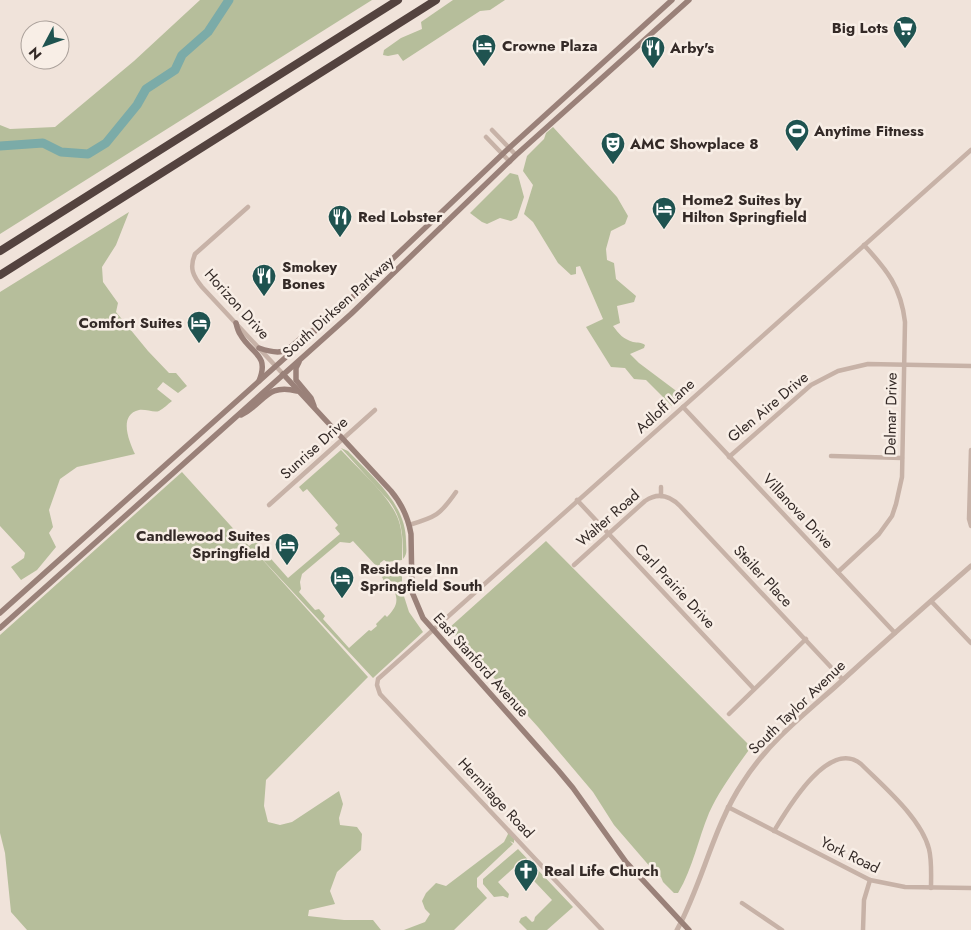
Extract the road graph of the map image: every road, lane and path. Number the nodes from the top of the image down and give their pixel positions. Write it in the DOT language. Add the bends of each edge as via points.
graph roads {
  1 [pos="398,0"];
  2 [pos="436,0"];
  3 [pos="672,0"];
  4 [pos="688,0"];
  5 [pos="492,130"];
  6 [pos="486,137"];
  7 [pos="509,148"];
  8 [pos="970,153"];
  9 [pos="502,154"];
  10 [pos="516,156"];
  11 [pos="510,162"];
  12 [pos="248,207"];
  13 [pos="864,245"];
  14 [pos="0,251"];
  15 [pos="0,275"];
  16 [pos="236,323"];
  17 [pos="322,325"];
  18 [pos="259,348"];
  19 [pos="300,359"];
  20 [pos="904,364"];
  21 [pos="276,366"];
  22 [pos="971,366"];
  23 [pos="283,374"];
  24 [pos="258,382"];
  25 [pos="298,391"];
  26 [pos="683,406"];
  27 [pos="316,410"];
  28 [pos="375,410"];
  29 [pos="232,420"];
  30 [pos="343,439"];
  31 [pos="185,448"];
  32 [pos="971,450"];
  33 [pos="192,456"];
  34 [pos="831,456"];
  35 [pos="729,457"];
  36 [pos="902,458"];
  37 [pos="661,487"];
  38 [pos="456,492"];
  39 [pos="662,496"];
  40 [pos="577,500"];
  41 [pos="269,505"];
  42 [pos="410,525"];
  43 [pos="971,526"];
  44 [pos="608,534"];
  45 [pos="60,560"];
  46 [pos="574,565"];
  47 [pos="971,566"];
  48 [pos="67,568"];
  49 [pos="838,572"];
  50 [pos="931,601"];
  51 [pos="0,614"];
  52 [pos="6,622"];
  53 [pos="0,628"];
  54 [pos="433,630"];
  55 [pos="895,633"];
  56 [pos="806,640"];
  57 [pos="971,643"];
  58 [pos="843,680"];
  59 [pos="376,682"];
  60 [pos="754,688"];
  61 [pos="729,714"];
  62 [pos="728,808"];
  63 [pos="774,831"];
  64 [pos="870,880"];
  65 [pos="931,888"];
  66 [pos="971,888"];
  67 [pos="742,903"];
  68 [pos="682,922"];
  69 [pos="602,930"];
  70 [pos="677,930"];
  71 [pos="690,930"];
  72 [pos="782,930"];
  73 [pos="863,930"];
  1 -- 14 [label="highway"];
  2 -- 15 [label="highway"];
  3 -- 7 [label="main road, South Dirksen Parkway"];
  4 -- 10 [label="main road, South Dirksen Parkway"];
  5 -- 7 [label="street"];
  6 -- 9 [label="street"];
  7 -- 9 [label="main road, South Dirksen Parkway"];
  7 -- 10 [label="street"];
  8 -- 13 [label="street, Adloff Lane"];
  9 -- 11 [label="street"];
  9 -- 17 [label="main road, South Dirksen Parkway"];
  10 -- 11 [label="main road, South Dirksen Parkway"];
  11 -- 19 [label="main road, South Dirksen Parkway" via="386,282"];
  12 -- 16 [label="street, Horizon Drive" via="195,254 192,264 197,282"];
  13 -- 20 [label="street, Delmar Drive" via="891,277 901,298 905,322"];
  13 -- 26 [label="street, Adloff Lane"];
  16 -- 18 [label="street, Horizon Drive"];
  16 -- 24 [label="main road" via="240,336 262,360"];
  17 -- 18 [label="main road" via="284,352"];
  17 -- 21 [label="main road, South Dirksen Parkway"];
  18 -- 21 [label="street, Horizon Drive"];
  19 -- 23 [label="main road, South Dirksen Parkway"];
  19 -- 27 [label="main road" via="296,380"];
  20 -- 22 [label="street, Glen Aire Drive"];
  20 -- 35 [label="street, Glen Aire Drive" via="868,364 838,370 811,385"];
  20 -- 36 [label="street, Delmar Drive"];
  21 -- 23 [label="street, Horizon Drive"];
  21 -- 24 [label="main road, South Dirksen Parkway"];
  23 -- 25 [label="main road, East Stanford Avenue"];
  23 -- 29 [label="main road, South Dirksen Parkway"];
  24 -- 31 [label="main road, South Dirksen Parkway"];
  25 -- 27 [label="main road, East Stanford Avenue"];
  25 -- 29 [label="main road" via="276,389 248,412"];
  26 -- 35 [label="street, Villanova Drive"];
  26 -- 40 [label="street, Adloff Lane"];
  27 -- 30 [label="main road, East Stanford Avenue"];
  28 -- 30 [label="street, Sunrise Drive"];
  29 -- 33 [label="main road, South Dirksen Parkway"];
  30 -- 41 [label="street, Sunrise Drive"];
  30 -- 42 [label="main road, East Stanford Avenue" via="396,497"];
  31 -- 33 [label="street"];
  31 -- 45 [label="main road, South Dirksen Parkway"];
  32 -- 43 [label="street"];
  33 -- 48 [label="main road, South Dirksen Parkway"];
  34 -- 36 [label="street"];
  35 -- 49 [label="street, Villanova Drive"];
  36 -- 49 [label="street, Delmar Drive" via="900,490 892,516 879,534"];
  37 -- 39 [label="street"];
  38 -- 42 [label="street" via="436,516"];
  39 -- 44 [label="street, Walter Road" via="645,501"];
  39 -- 56 [label="street, Steiler Place" via="676,502"];
  40 -- 44 [label="street, Carl Prairie Drive"];
  40 -- 54 [label="street, Adloff Lane"];
  42 -- 54 [label="main road, East Stanford Avenue" via="412,592 420,613"];
  44 -- 46 [label="street, Walter Road"];
  44 -- 60 [label="street, Carl Prairie Drive"];
  45 -- 48 [label="street"];
  45 -- 51 [label="main road, South Dirksen Parkway"];
  47 -- 50 [label="street, South Taylor Avenue"];
  48 -- 52 [label="main road, South Dirksen Parkway"];
  49 -- 55 [label="street, Villanova Drive"];
  50 -- 55 [label="street, South Taylor Avenue"];
  50 -- 57 [label="street"];
  51 -- 52 [label="street"];
  52 -- 53 [label="main road, South Dirksen Parkway"];
  54 -- 59 [label="street, Adloff Lane"];
  54 -- 68 [label="main road, East Stanford Avenue" via="574,788 626,862"];
  55 -- 58 [label="street, South Taylor Avenue"];
  56 -- 58 [label="street, Steiler Place"];
  56 -- 60 [label="street"];
  58 -- 62 [label="street, South Taylor Avenue" via="766,752 742,782"];
  59 -- 69 [label="street, Hermitage Road" via="380,694"];
  60 -- 61 [label="street"];
  62 -- 63 [label="street, York Road"];
  62 -- 68 [label="street, South Taylor Avenue"];
  63 -- 64 [label="street, York Road"];
  63 -- 65 [label="street" via="799,794 828,764 841,757 851,758 858,761 914,819 929,850"];
  64 -- 65 [label="street, York Road" via="894,886"];
  64 -- 73 [label="street" via="864,900"];
  65 -- 66 [label="street, York Road"];
  67 -- 72 [label="street"];
  68 -- 70 [label="street, South Taylor Avenue"];
  68 -- 71 [label="main road, East Stanford Avenue"];
}
